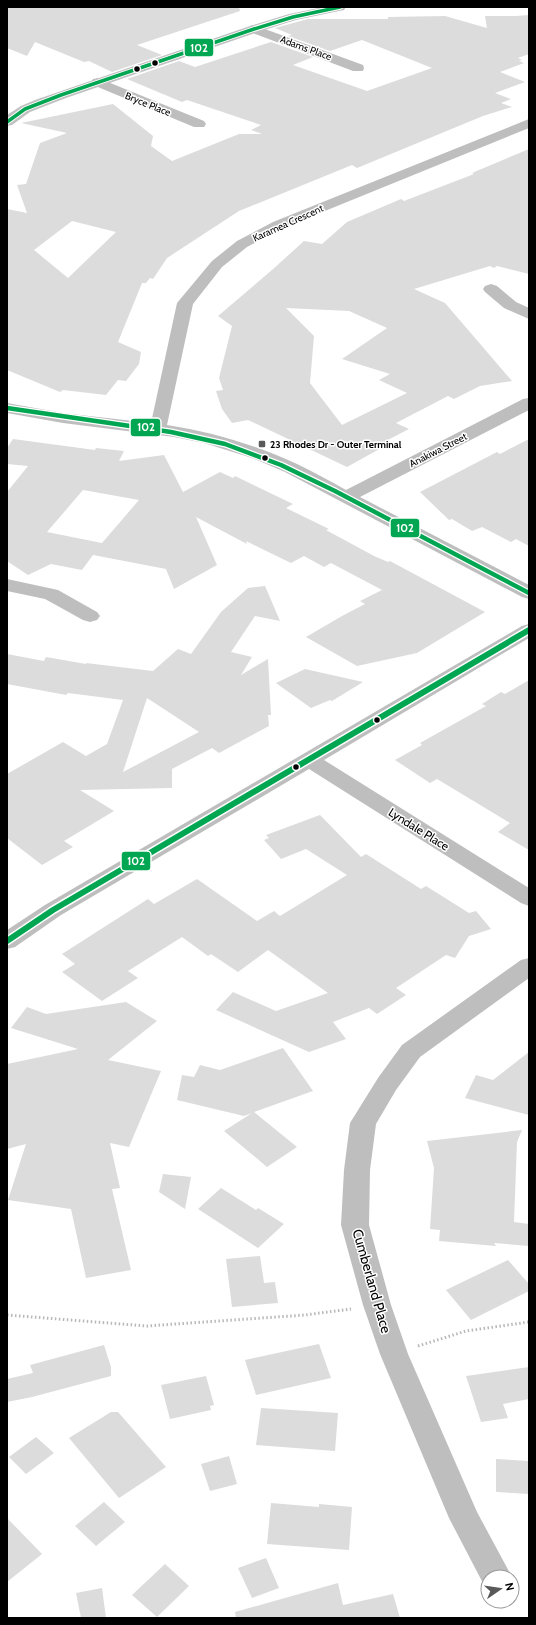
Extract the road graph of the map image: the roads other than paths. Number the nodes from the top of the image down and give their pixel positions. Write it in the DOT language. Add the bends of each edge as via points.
graph roads {
  1 [pos="340,7"];
  2 [pos="254,29"];
  3 [pos="358,68"];
  4 [pos="98,82"];
  5 [pos="7,122"];
  6 [pos="529,123"];
  7 [pos="199,124"];
  8 [pos="491,290"];
  9 [pos="529,314"];
  10 [pos="529,403"];
  11 [pos="7,408"];
  12 [pos="158,429"];
  13 [pos="346,497"];
  14 [pos="7,585"];
  15 [pos="529,593"];
  16 [pos="90,616"];
  17 [pos="529,630"];
  18 [pos="310,760"];
  19 [pos="529,898"];
  20 [pos="7,940"];
  21 [pos="529,966"];
  22 [pos="492,1569"];
  1 -- 2 [label="street"];
  2 -- 3 [label="street, Adams Place"];
  2 -- 4 [label="street"];
  4 -- 5 [label="street" via="31,106"];
  4 -- 7 [label="street, Bryce Place"];
  6 -- 12 [label="street, Karamea Crescent" via="278,226 242,244 217,264 185,303"];
  8 -- 9 [label="street" via="510,306"];
  10 -- 13 [label="street, Anakiwa Street"];
  11 -- 12 [label="street" via="61,419"];
  12 -- 13 [label="street" via="215,440 255,452"];
  13 -- 15 [label="street"];
  14 -- 16 [label="street" via="51,594"];
  17 -- 18 [label="street"];
  18 -- 19 [label="street, Lyndale Place"];
  18 -- 20 [label="street" via="60,906"];
  21 -- 22 [label="street, Cumberland Place" via="411,1051 363,1123 357,1170 354,1225 377,1305 394,1354 464,1518"];
}
